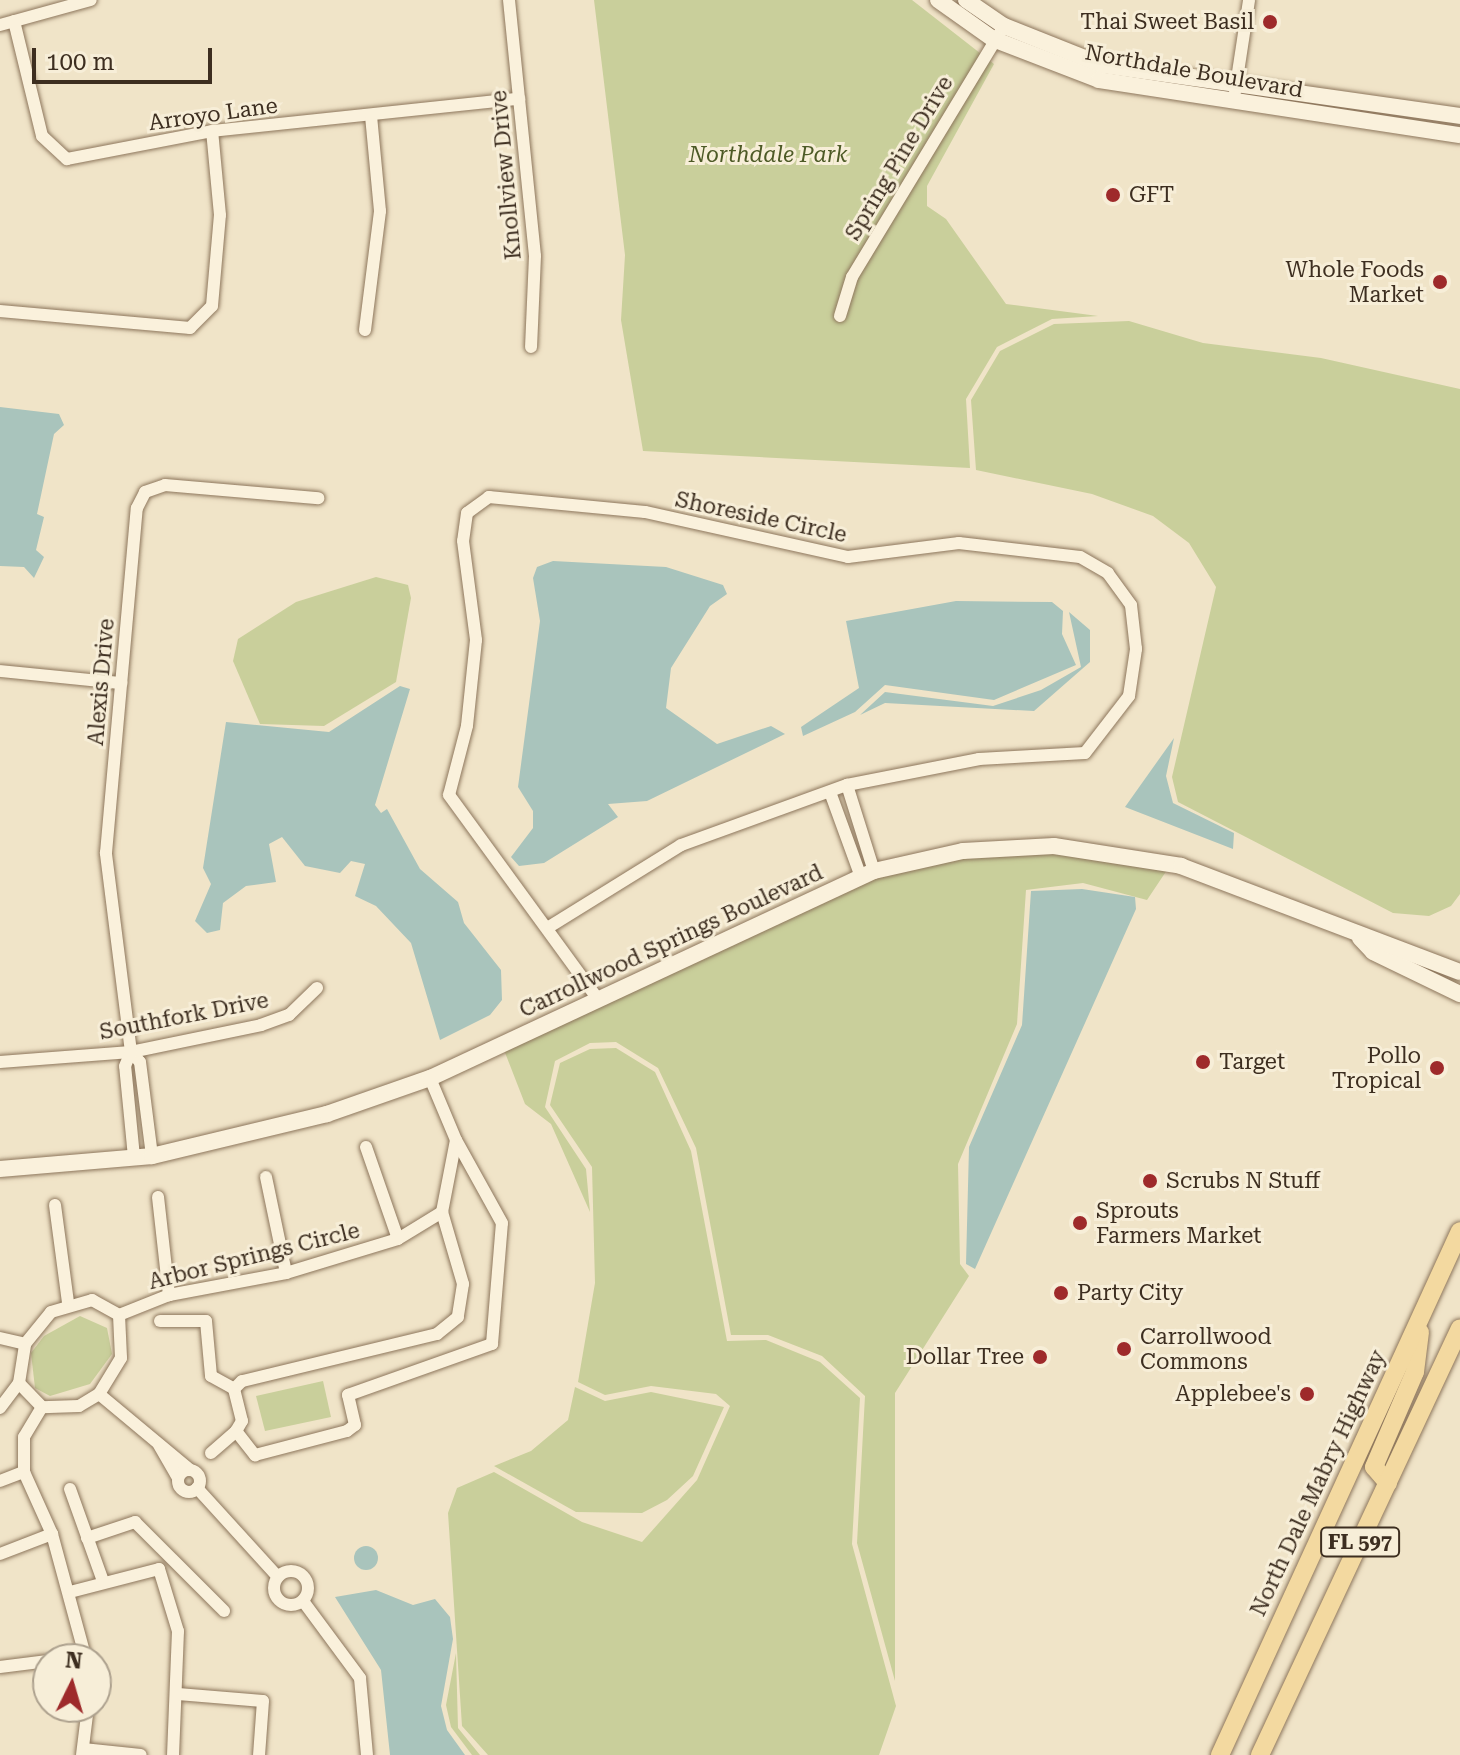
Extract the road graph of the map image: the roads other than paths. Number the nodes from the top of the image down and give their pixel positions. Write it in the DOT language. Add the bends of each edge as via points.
graph roads {
  1 [pos="91,0"];
  2 [pos="509,0"];
  3 [pos="938,0"];
  4 [pos="966,0"];
  5 [pos="1249,0"];
  6 [pos="14,21"];
  7 [pos="0,25"];
  8 [pos="998,33"];
  9 [pos="1235,94"];
  10 [pos="519,99"];
  11 [pos="1433,113"];
  12 [pos="371,115"];
  13 [pos="1460,116"];
  14 [pos="212,131"];
  15 [pos="1431,131"];
  16 [pos="1460,135"];
  17 [pos="0,311"];
  18 [pos="840,316"];
  19 [pos="365,330"];
  20 [pos="531,347"];
  21 [pos="318,498"];
  22 [pos="0,671"];
  23 [pos="121,683"];
  24 [pos="847,785"];
  25 [pos="830,792"];
  26 [pos="868,874"];
  27 [pos="549,927"];
  28 [pos="1360,938"];
  29 [pos="1460,972"];
  30 [pos="317,988"];
  31 [pos="1460,994"];
  32 [pos="597,998"];
  33 [pos="131,1052"];
  34 [pos="0,1062"];
  35 [pos="430,1078"];
  36 [pos="455,1138"];
  37 [pos="366,1147"];
  38 [pos="152,1156"];
  39 [pos="134,1157"];
  40 [pos="0,1169"];
  41 [pos="266,1177"];
  42 [pos="158,1197"];
  43 [pos="55,1205"];
  44 [pos="442,1212"];
  45 [pos="1460,1231"];
  46 [pos="398,1239"];
  47 [pos="286,1273"];
  48 [pos="169,1295"];
  49 [pos="68,1303"];
  50 [pos="1422,1313"];
  51 [pos="119,1315"];
  52 [pos="160,1321"];
  53 [pos="1460,1329"];
  54 [pos="0,1338"];
  55 [pos="25,1344"];
  56 [pos="19,1383"];
  57 [pos="238,1385"];
  58 [pos="99,1394"];
  59 [pos="42,1407"];
  60 [pos="0,1408"];
  61 [pos="236,1431"];
  62 [pos="158,1442"];
  63 [pos="211,1453"];
  64 [pos="189,1469"];
  65 [pos="24,1472"];
  66 [pos="178,1478"];
  67 [pos="0,1481"];
  68 [pos="1388,1483"];
  69 [pos="197,1488"];
  70 [pos="70,1489"];
  71 [pos="52,1534"];
  72 [pos="87,1538"];
  73 [pos="0,1554"];
  74 [pos="173,1560"];
  75 [pos="159,1569"];
  76 [pos="278,1577"];
  77 [pos="103,1581"];
  78 [pos="70,1592"];
  79 [pos="303,1601"];
  80 [pos="224,1611"];
  81 [pos="82,1643"];
  82 [pos="32,1663"];
  83 [pos="0,1667"];
  84 [pos="178,1694"];
  85 [pos="86,1723"];
  86 [pos="83,1752"];
  87 [pos="141,1755"];
  88 [pos="173,1755"];
  89 [pos="259,1755"];
  90 [pos="367,1755"];
  91 [pos="1220,1755"];
  92 [pos="1260,1755"];
  1 -- 6 [label="street"];
  2 -- 10 [label="street, Knollview Drive"];
  3 -- 8 [label="street, Northdale Boulevard"];
  4 -- 8 [label="street, Northdale Boulevard"];
  5 -- 9 [label="street"];
  6 -- 7 [label="street"];
  6 -- 14 [label="street, Arroyo Lane" via="42,136 67,159"];
  8 -- 9 [label="street, Northdale Boulevard" via="1102,65"];
  8 -- 18 [label="street, Spring Pine Drive" via="852,277"];
  9 -- 11 [label="street, Northdale Boulevard"];
  9 -- 15 [label="street, Northdale Boulevard"];
  10 -- 12 [label="street, Arroyo Lane"];
  10 -- 20 [label="street, Knollview Drive" via="535,256"];
  11 -- 13 [label="street, Northdale Boulevard"];
  11 -- 15 [label="street"];
  12 -- 14 [label="street, Arroyo Lane"];
  12 -- 19 [label="street" via="380,211"];
  14 -- 17 [label="street" via="220,215 212,306 190,328"];
  15 -- 16 [label="street, Northdale Boulevard"];
  21 -- 23 [label="street, Alexis Drive" via="165,485 145,492 137,508"];
  22 -- 23 [label="street"];
  23 -- 33 [label="street, Alexis Drive" via="106,853"];
  24 -- 25 [label="street, Shoreside Circle"];
  24 -- 26 [label="street"];
  24 -- 27 [label="street, Shoreside Circle" via="979,759 1085,753 1129,696 1136,649 1131,605 1108,573 1080,557 959,543 848,557 645,512 489,497 467,513 465,527 476,640 467,726 449,795"];
  25 -- 26 [label="street"];
  25 -- 27 [label="street, Shoreside Circle" via="681,845"];
  26 -- 28 [label="street, Carrollwood Springs Boulevard" via="963,851 1054,846 1144,857"];
  26 -- 32 [label="street, Carrollwood Springs Boulevard"];
  27 -- 32 [label="street, Shoreside Circle"];
  28 -- 29 [label="street, Carrollwood Springs Boulevard" via="1383,939"];
  28 -- 31 [label="street, Carrollwood Springs Boulevard" via="1373,952"];
  30 -- 33 [label="street, Southfork Drive" via="289,1015 261,1025"];
  32 -- 35 [label="street, Carrollwood Springs Boulevard"];
  33 -- 34 [label="street, Southfork Drive"];
  33 -- 38 [label="street, Alexis Drive" via="140,1062"];
  33 -- 39 [label="street, Alexis Drive" via="125,1066"];
  35 -- 36 [label="street"];
  35 -- 38 [label="street, Carrollwood Springs Boulevard" via="327,1114"];
  36 -- 44 [label="street"];
  36 -- 61 [label="street" via="502,1223 492,1344 348,1395 356,1416 347,1431 255,1455"];
  37 -- 46 [label="street"];
  38 -- 39 [label="street, Carrollwood Springs Boulevard"];
  39 -- 40 [label="street, Carrollwood Springs Boulevard"];
  41 -- 47 [label="street"];
  42 -- 48 [label="street"];
  43 -- 49 [label="street"];
  44 -- 46 [label="street, Arbor Springs Circle"];
  44 -- 57 [label="street" via="463,1284 458,1317 437,1334"];
  45 -- 50 [label="main road, North Dale Mabry Highway / FL 597"];
  46 -- 47 [label="street, Arbor Springs Circle"];
  47 -- 48 [label="street, Arbor Springs Circle"];
  48 -- 51 [label="street, Arbor Springs Circle"];
  49 -- 51 [label="street" via="92,1300"];
  49 -- 55 [label="street" via="38,1323"];
  50 -- 68 [label="main road" via="1415,1372 1374,1467"];
  50 -- 91 [label="main road, North Dale Mabry Highway / FL 597"];
  51 -- 58 [label="street" via="121,1358"];
  52 -- 57 [label="street" via="206,1321 211,1376"];
  53 -- 68 [label="main road, FL 597"];
  54 -- 55 [label="street"];
  55 -- 56 [label="street"];
  56 -- 59 [label="street"];
  56 -- 60 [label="street"];
  57 -- 61 [label="street" via="242,1421"];
  58 -- 59 [label="street" via="79,1406"];
  58 -- 62 [label="street"];
  59 -- 65 [label="street" via="24,1437"];
  61 -- 63 [label="street"];
  62 -- 64 [label="street"];
  62 -- 66 [label="street"];
  64 -- 66 [label="street"];
  64 -- 69 [label="street" via="200,1478"];
  65 -- 67 [label="street"];
  65 -- 71 [label="street"];
  66 -- 69 [label="street" via="183,1490"];
  68 -- 92 [label="main road, FL 597"];
  69 -- 76 [label="street"];
  70 -- 72 [label="street"];
  71 -- 73 [label="street"];
  71 -- 78 [label="street"];
  72 -- 74 [label="street" via="135,1522"];
  72 -- 77 [label="street"];
  74 -- 75 [label="street"];
  74 -- 80 [label="street"];
  75 -- 77 [label="street"];
  75 -- 84 [label="street" via="178,1631"];
  76 -- 79 [label="street" via="281,1602"];
  76 -- 79 [label="street" via="303,1575"];
  77 -- 78 [label="street"];
  78 -- 81 [label="street"];
  79 -- 90 [label="street" via="360,1678"];
  82 -- 83 [label="street"];
  84 -- 88 [label="street"];
  84 -- 89 [label="street" via="263,1701"];
  85 -- 86 [label="street"];
  86 -- 87 [label="street"];
}
